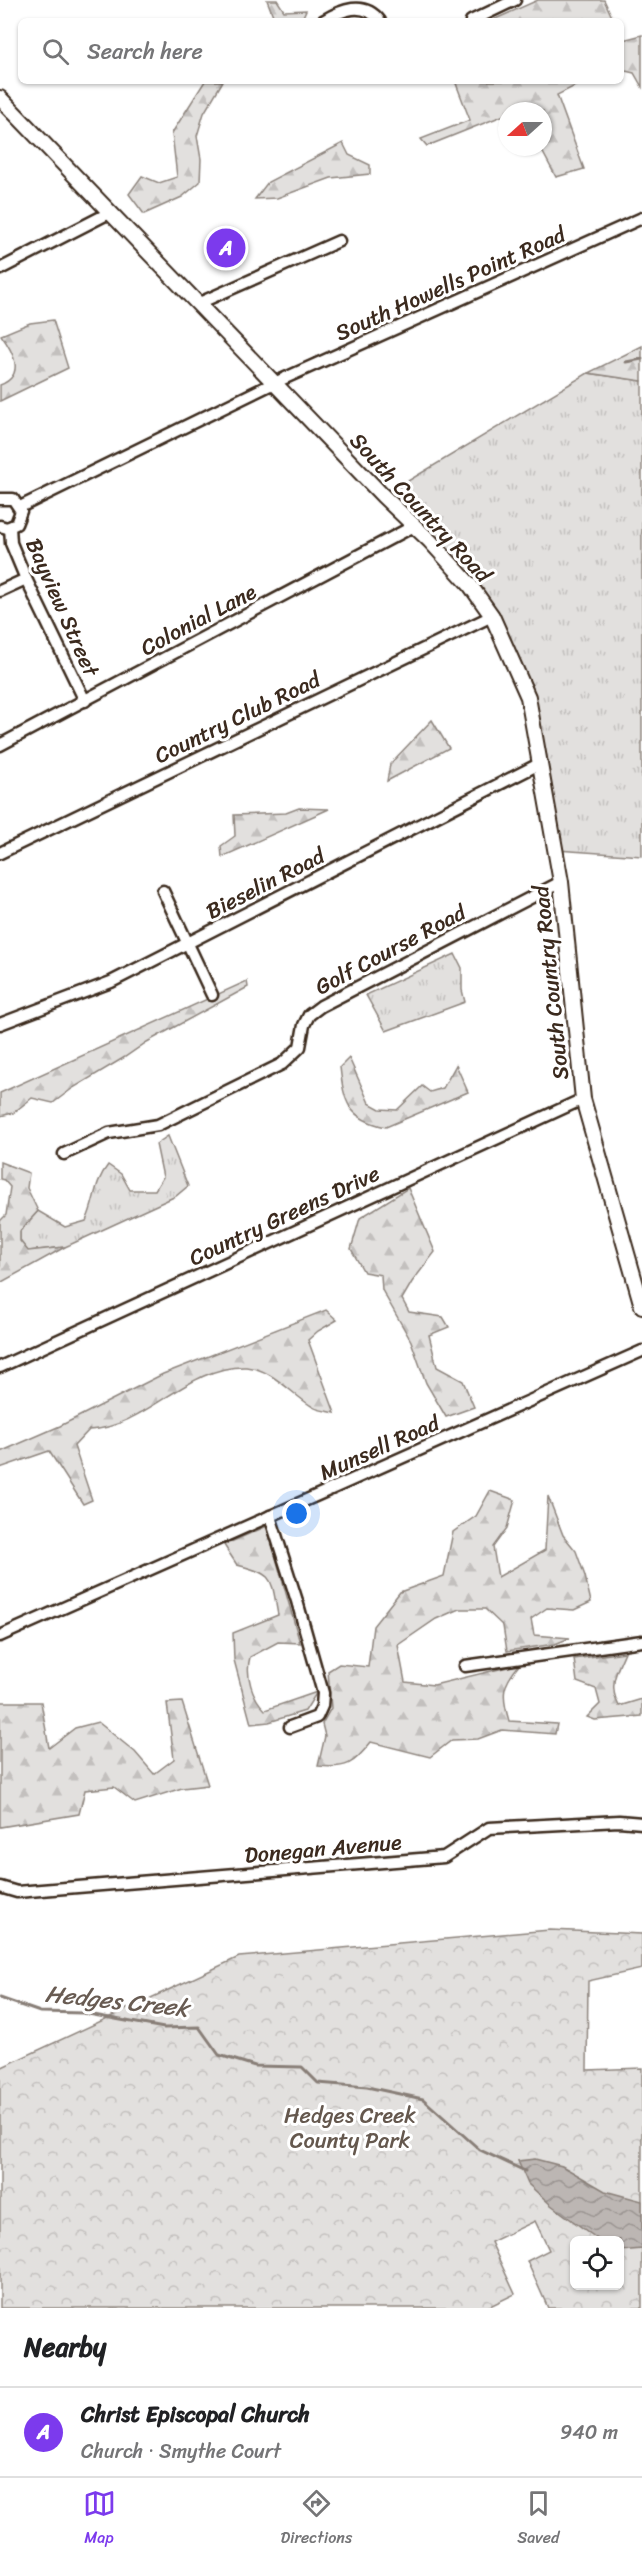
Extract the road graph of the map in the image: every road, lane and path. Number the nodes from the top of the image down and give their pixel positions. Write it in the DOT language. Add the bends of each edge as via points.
graph roads {
  1 [pos="515,0"];
  2 [pos="328,18"];
  3 [pos="378,18"];
  4 [pos="477,18"];
  5 [pos="0,98"];
  6 [pos="111,212"];
  7 [pos="642,218"];
  8 [pos="339,241"];
  9 [pos="0,269"];
  10 [pos="197,304"];
  11 [pos="274,383"];
  12 [pos="0,499"];
  13 [pos="20,507"];
  14 [pos="5,526"];
  15 [pos="414,526"];
  16 [pos="26,579"];
  17 [pos="0,591"];
  18 [pos="492,616"];
  19 [pos="85,701"];
  20 [pos="0,745"];
  21 [pos="541,763"];
  22 [pos="0,854"];
  23 [pos="561,882"];
  24 [pos="163,891"];
  25 [pos="188,944"];
  26 [pos="212,995"];
  27 [pos="0,1024"];
  28 [pos="584,1099"];
  29 [pos="64,1155"];
  30 [pos="642,1306"];
  31 [pos="642,1351"];
  32 [pos="0,1367"];
  33 [pos="270,1516"];
  34 [pos="0,1636"];
  35 [pos="642,1641"];
  36 [pos="465,1665"];
  37 [pos="290,1727"];
  38 [pos="642,1823"];
  39 [pos="0,1887"];
  1 -- 4 [label="street"];
  2 -- 3 [label="street" via="340,10 358,8"];
  5 -- 6 [label="main road, South Country Road"];
  6 -- 9 [label="street"];
  6 -- 10 [label="main road, South Country Road"];
  7 -- 11 [label="street, South Howells Point Road"];
  8 -- 10 [label="street"];
  10 -- 11 [label="main road, South Country Road"];
  11 -- 13 [label="street, South Howells Point Road"];
  11 -- 15 [label="main road, South Country Road"];
  12 -- 13 [label="street" via="14,500"];
  13 -- 14 [label="street, Bayview Street" via="19,521"];
  14 -- 16 [label="street, Bayview Street"];
  15 -- 18 [label="main road, South Country Road" via="470,585"];
  15 -- 19 [label="street, Colonial Lane"];
  16 -- 17 [label="street"];
  16 -- 19 [label="street, Bayview Street"];
  18 -- 21 [label="main road, South Country Road" via="528,697"];
  18 -- 22 [label="street, Country Club Road"];
  19 -- 20 [label="street, Colonial Lane"];
  21 -- 23 [label="main road, South Country Road"];
  21 -- 25 [label="street, Bieselin Road"];
  23 -- 28 [label="main road, South Country Road"];
  23 -- 29 [label="street, Golf Course Road" via="321,1006 309,1015 300,1047 282,1064 158,1125 116,1131"];
  24 -- 25 [label="street"];
  25 -- 26 [label="street"];
  25 -- 27 [label="street, Bieselin Road" via="111,982"];
  28 -- 30 [label="main road, South Country Road"];
  28 -- 32 [label="street, Country Greens Drive"];
  31 -- 33 [label="street, Munsell Road"];
  33 -- 34 [label="street, Munsell Road"];
  33 -- 37 [label="street" via="323,1693 317,1717"];
  35 -- 36 [label="street"];
  38 -- 39 [label="street, Donegan Avenue" via="489,1828 444,1857 17,1892"];
}
